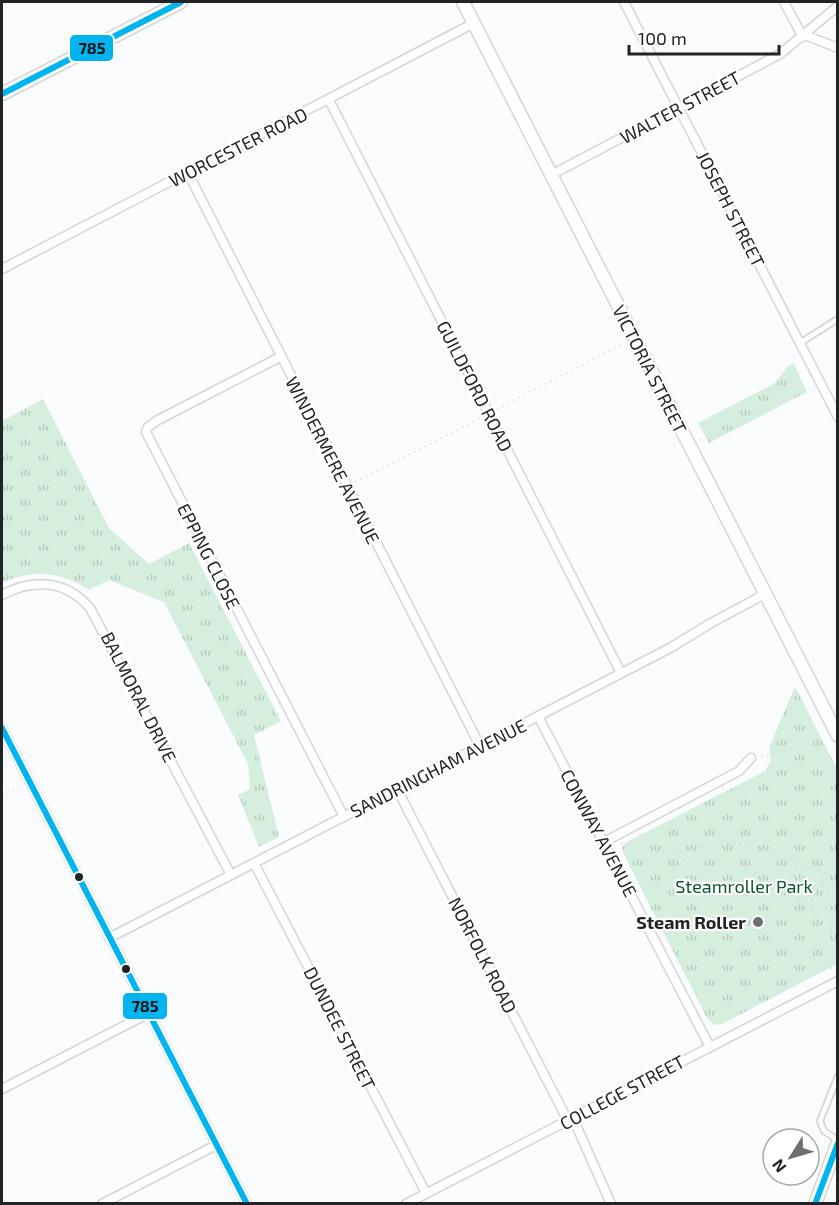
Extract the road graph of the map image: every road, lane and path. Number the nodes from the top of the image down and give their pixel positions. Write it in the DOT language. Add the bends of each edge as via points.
graph roads {
  1 [pos="181,2"];
  2 [pos="463,2"];
  3 [pos="624,2"];
  4 [pos="784,2"];
  5 [pos="837,6"];
  6 [pos="474,23"];
  7 [pos="804,36"];
  8 [pos="837,48"];
  9 [pos="2,94"];
  10 [pos="329,100"];
  11 [pos="679,108"];
  12 [pos="188,173"];
  13 [pos="551,175"];
  14 [pos="2,269"];
  15 [pos="837,319"];
  16 [pos="625,343"];
  17 [pos="800,343"];
  18 [pos="280,357"];
  19 [pos="800,374"];
  20 [pos="494,411"];
  21 [pos="484,416"];
  22 [pos="837,417"];
  23 [pos="700,440"];
  24 [pos="347,487"];
  25 [pos="765,594"];
  26 [pos="2,595"];
  27 [pos="621,673"];
  28 [pos="538,716"];
  29 [pos="2,728"];
  30 [pos="837,736"];
  31 [pos="823,740"];
  32 [pos="480,746"];
  33 [pos="751,758"];
  34 [pos="29,781"];
  35 [pos="397,789"];
  36 [pos="2,795"];
  37 [pos="344,817"];
  38 [pos="614,837"];
  39 [pos="604,842"];
  40 [pos="673,852"];
  41 [pos="794,861"];
  42 [pos="254,863"];
  43 [pos="823,874"];
  44 [pos="231,875"];
  45 [pos="837,876"];
  46 [pos="800,879"];
  47 [pos="822,887"];
  48 [pos="811,889"];
  49 [pos="812,901"];
  50 [pos="837,931"];
  51 [pos="831,932"];
  52 [pos="109,938"];
  53 [pos="832,969"];
  54 [pos="837,981"];
  55 [pos="148,1013"];
  56 [pos="710,1047"];
  57 [pos="837,1076"];
  58 [pos="2,1088"];
  59 [pos="570,1120"];
  60 [pos="837,1141"];
  61 [pos="216,1145"];
  62 [pos="426,1193"];
  63 [pos="102,1203"];
  64 [pos="247,1203"];
  65 [pos="406,1203"];
  66 [pos="611,1203"];
  67 [pos="815,1203"];
  1 -- 9 [label="street"];
  2 -- 6 [label="street, VICTORIA STREET"];
  3 -- 11 [label="street, JOSEPH STREET"];
  4 -- 7 [label="street"];
  5 -- 7 [label="street, WALTER STREET"];
  6 -- 10 [label="street, WORCESTER ROAD"];
  6 -- 13 [label="street, VICTORIA STREET"];
  7 -- 8 [label="street"];
  7 -- 11 [label="street, WALTER STREET" via="774,58"];
  10 -- 12 [label="street, WORCESTER ROAD"];
  10 -- 27 [label="street, GUILDFORD ROAD"];
  11 -- 13 [label="street, WALTER STREET"];
  11 -- 17 [label="street, JOSEPH STREET"];
  12 -- 14 [label="street, WORCESTER ROAD"];
  12 -- 18 [label="street, WINDERMERE AVENUE"];
  13 -- 25 [label="street, VICTORIA STREET"];
  15 -- 17 [label="lane"];
  16 -- 20 [label="path"];
  17 -- 22 [label="street, JOSEPH STREET"];
  18 -- 24 [label="street, WINDERMERE AVENUE"];
  18 -- 37 [label="street, EPPING CLOSE" via="158,420 146,432"];
  19 -- 23 [label="path" via="769,404"];
  21 -- 24 [label="path"];
  24 -- 32 [label="street, WINDERMERE AVENUE"];
  25 -- 27 [label="street, SANDRINGHAM AVENUE"];
  25 -- 30 [label="street, VICTORIA STREET"];
  26 -- 44 [label="street, BALMORAL DRIVE" via="19,587 44,583 69,590 96,615"];
  27 -- 28 [label="street, SANDRINGHAM AVENUE"];
  28 -- 32 [label="street, SANDRINGHAM AVENUE"];
  28 -- 39 [label="street, CONWAY AVENUE"];
  29 -- 34 [label="street"];
  31 -- 33 [label="path"];
  32 -- 35 [label="street, SANDRINGHAM AVENUE"];
  33 -- 38 [label="street" via="739,771"];
  34 -- 36 [label="path"];
  34 -- 52 [label="street"];
  35 -- 37 [label="street, SANDRINGHAM AVENUE"];
  35 -- 59 [label="street, NORFOLK ROAD"];
  37 -- 42 [label="street, SANDRINGHAM AVENUE"];
  38 -- 39 [label="street"];
  38 -- 40 [label="path" via="632,847"];
  39 -- 56 [label="street, CONWAY AVENUE"];
  40 -- 41 [label="path" via="709,844 742,844"];
  40 -- 53 [label="path" via="697,868 762,934"];
  41 -- 43 [label="path"];
  41 -- 46 [label="path"];
  42 -- 44 [label="street, SANDRINGHAM AVENUE"];
  42 -- 62 [label="street, DUNDEE STREET"];
  43 -- 45 [label="path"];
  43 -- 47 [label="path"];
  44 -- 52 [label="street, SANDRINGHAM AVENUE"];
  46 -- 48 [label="path"];
  46 -- 49 [label="path" via="799,902"];
  47 -- 48 [label="path"];
  47 -- 51 [label="path" via="826,887"];
  48 -- 49 [label="path"];
  49 -- 51 [label="path" via="819,927"];
  50 -- 51 [label="path"];
  52 -- 55 [label="street"];
  54 -- 56 [label="street, COLLEGE STREET"];
  55 -- 58 [label="street"];
  55 -- 61 [label="street"];
  56 -- 59 [label="street, COLLEGE STREET"];
  57 -- 60 [label="lane" via="820,1121"];
  59 -- 62 [label="street, COLLEGE STREET"];
  59 -- 66 [label="street, NORFOLK ROAD"];
  60 -- 67 [label="street"];
  61 -- 63 [label="street"];
  61 -- 64 [label="street"];
  62 -- 65 [label="street, COLLEGE STREET"];
}
